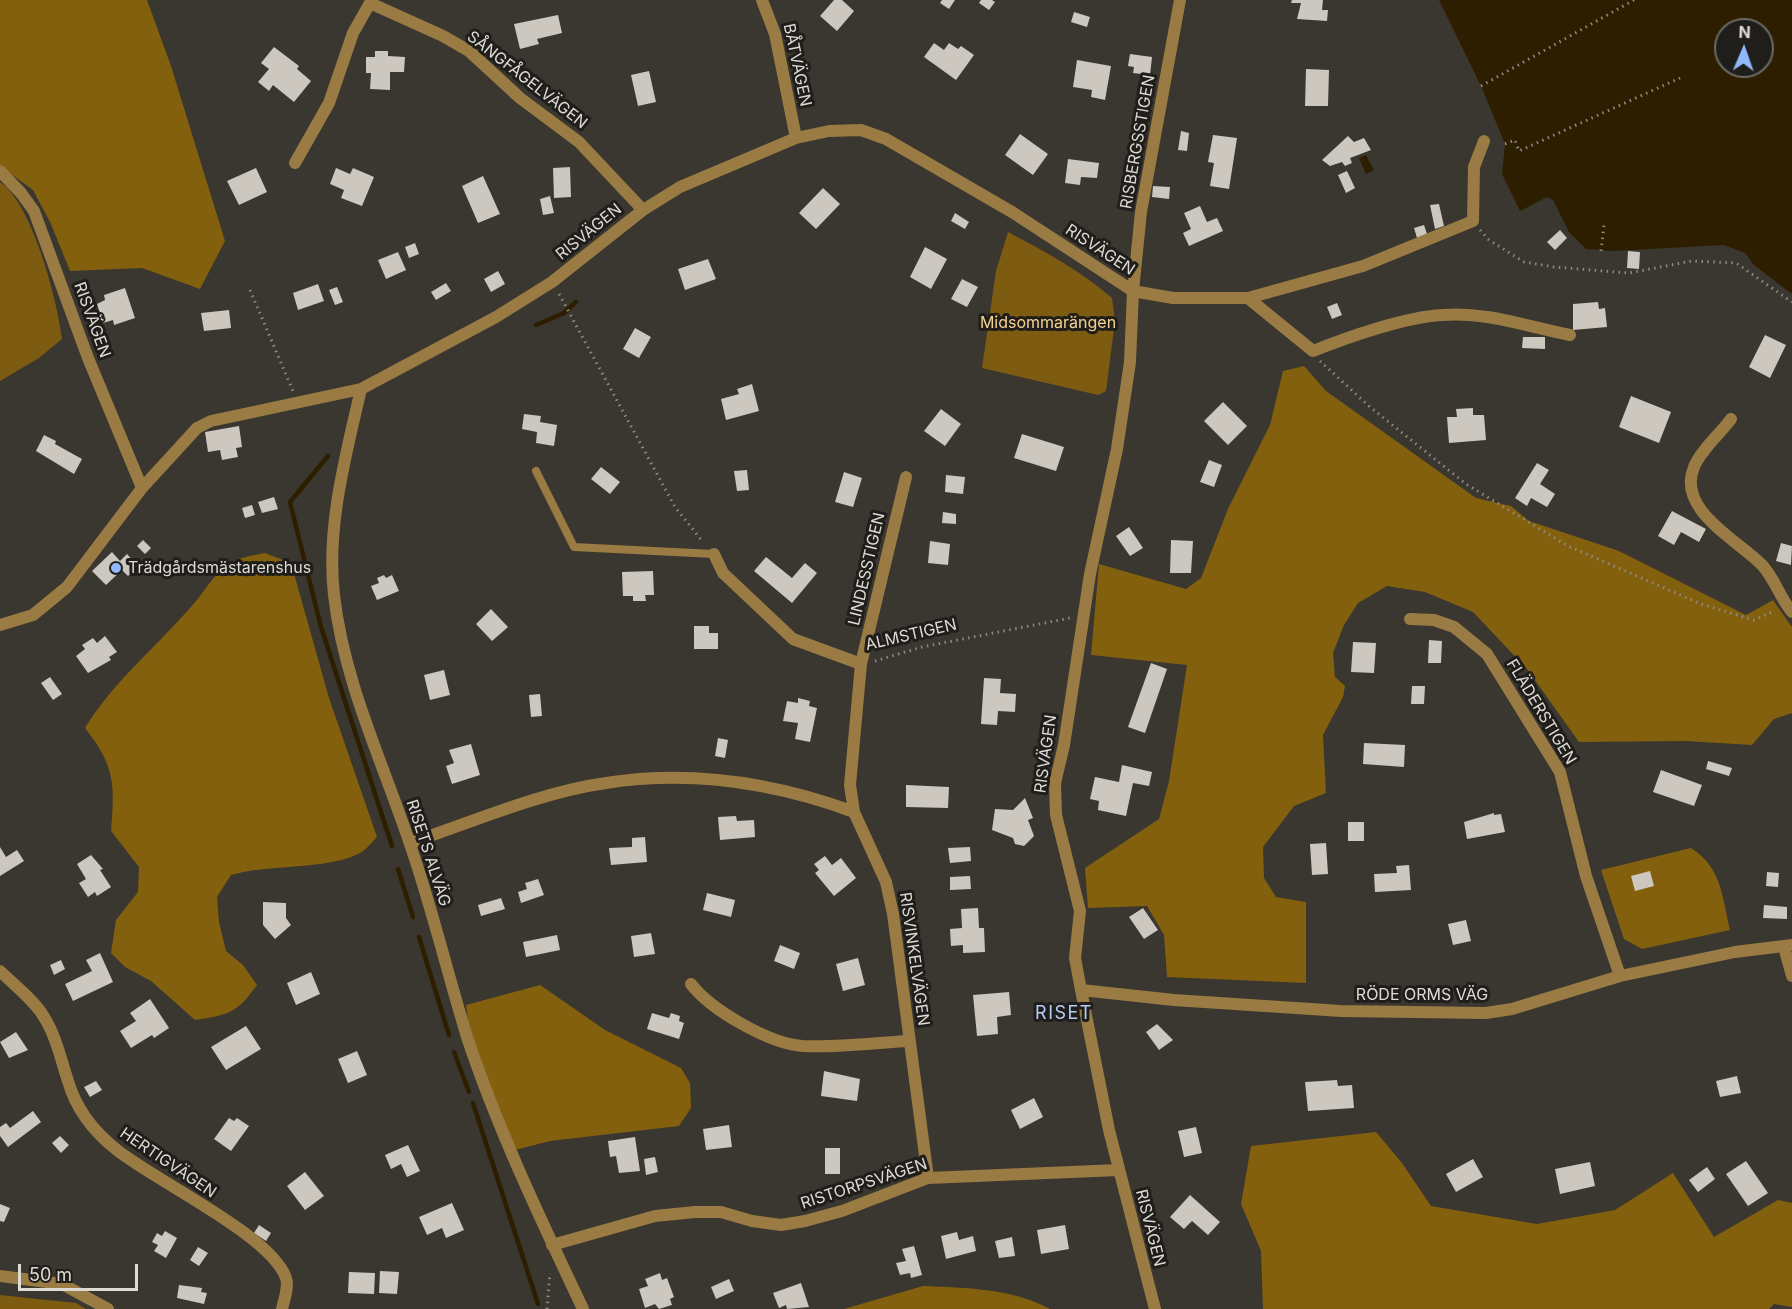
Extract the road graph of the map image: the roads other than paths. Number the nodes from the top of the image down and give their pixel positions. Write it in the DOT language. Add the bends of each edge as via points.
graph roads {
  1 [pos="762,0"];
  2 [pos="1180,0"];
  3 [pos="370,2"];
  4 [pos="796,138"];
  5 [pos="1484,141"];
  6 [pos="295,163"];
  7 [pos="0,171"];
  8 [pos="643,210"];
  9 [pos="1133,291"];
  10 [pos="1248,298"];
  11 [pos="1570,335"];
  12 [pos="362,389"];
  13 [pos="1731,420"];
  14 [pos="536,471"];
  15 [pos="906,477"];
  16 [pos="142,488"];
  17 [pos="714,554"];
  18 [pos="1789,608"];
  19 [pos="1410,619"];
  20 [pos="0,626"];
  21 [pos="861,664"];
  22 [pos="854,812"];
  23 [pos="410,843"];
  24 [pos="1788,946"];
  25 [pos="0,971"];
  26 [pos="1620,976"];
  27 [pos="1792,976"];
  28 [pos="691,984"];
  29 [pos="1081,990"];
  30 [pos="908,1041"];
  31 [pos="1119,1170"];
  32 [pos="928,1178"];
  33 [pos="552,1245"];
  34 [pos="0,1276"];
  35 [pos="108,1309"];
  36 [pos="282,1309"];
  37 [pos="583,1309"];
  38 [pos="1155,1309"];
  1 -- 4 [label="street, BÅTVÄGEN" via="775,34"];
  2 -- 9 [label="street, RISBERGSSTIGEN" via="1142,212"];
  3 -- 6 [label="street, SÅNGFÅGELVÄGEN" via="353,33 329,103"];
  3 -- 8 [label="street, SÅNGFÅGELVÄGEN" via="469,51 520,98 579,142"];
  4 -- 8 [label="street, RISVÄGEN" via="680,187"];
  4 -- 9 [label="street, RISVÄGEN" via="861,130 886,139 1012,212"];
  5 -- 10 [label="street" via="1474,167 1473,221 1363,266"];
  7 -- 16 [label="street, RISVÄGEN" via="34,211 88,358"];
  8 -- 12 [label="street, RISVÄGEN" via="552,282 496,317"];
  9 -- 10 [label="street" via="1173,298"];
  9 -- 29 [label="street, RISVÄGEN" via="1130,362 1117,449 1090,574 1055,783 1056,815 1080,911 1075,958"];
  10 -- 11 [label="street" via="1313,351 1442,315 1479,316"];
  12 -- 16 [label="street, RISVÄGEN" via="211,421 197,428"];
  12 -- 23 [label="street, RISETS ALVÄG" via="334,536 334,595 348,664"];
  13 -- 18 [label="street" via="1695,466 1692,496 1714,525 1763,566"];
  14 -- 17 [label="lane" via="574,547"];
  15 -- 21 [label="street, LINDESSTIGEN"];
  16 -- 20 [label="street, RISVÄGEN" via="67,587 33,615"];
  17 -- 21 [label="street, ALMSTIGEN" via="723,573 793,639"];
  19 -- 26 [label="street, FLÄDERSTIGEN" via="1434,620 1454,627 1488,654 1560,772 1586,876"];
  21 -- 22 [label="street, LINDESSTIGEN" via="850,785"];
  22 -- 23 [label="street" via="812,796 768,787 718,780 652,778 604,783 551,796"];
  22 -- 30 [label="street, RISVINKELVÄGEN" via="886,882"];
  23 -- 33 [label="street, RISETS ALVÄG" via="483,1081"];
  24 -- 26 [label="street, RÖDE ORMS VÄG" via="1735,952"];
  24 -- 27 [label="street"];
  25 -- 36 [label="street, HERTIGVÄGEN" via="44,1016 68,1083 90,1126 155,1177 256,1240 278,1262 287,1280"];
  26 -- 29 [label="street, RÖDE ORMS VÄG" via="1512,1009 1475,1014 1341,1011"];
  28 -- 30 [label="street" via="706,1002 730,1018 782,1041 818,1046"];
  29 -- 31 [label="street, RISVÄGEN"];
  30 -- 32 [label="street, RISVINKELVÄGEN"];
  31 -- 32 [label="street, RISTORPSVÄGEN"];
  31 -- 38 [label="street, RISVÄGEN"];
  32 -- 33 [label="street, RISTORPSVÄGEN" via="805,1221 781,1225 722,1212 694,1212 655,1216"];
  33 -- 37 [label="street, RISETS ALVÄG"];
  34 -- 35 [label="street" via="62,1284"];
}
